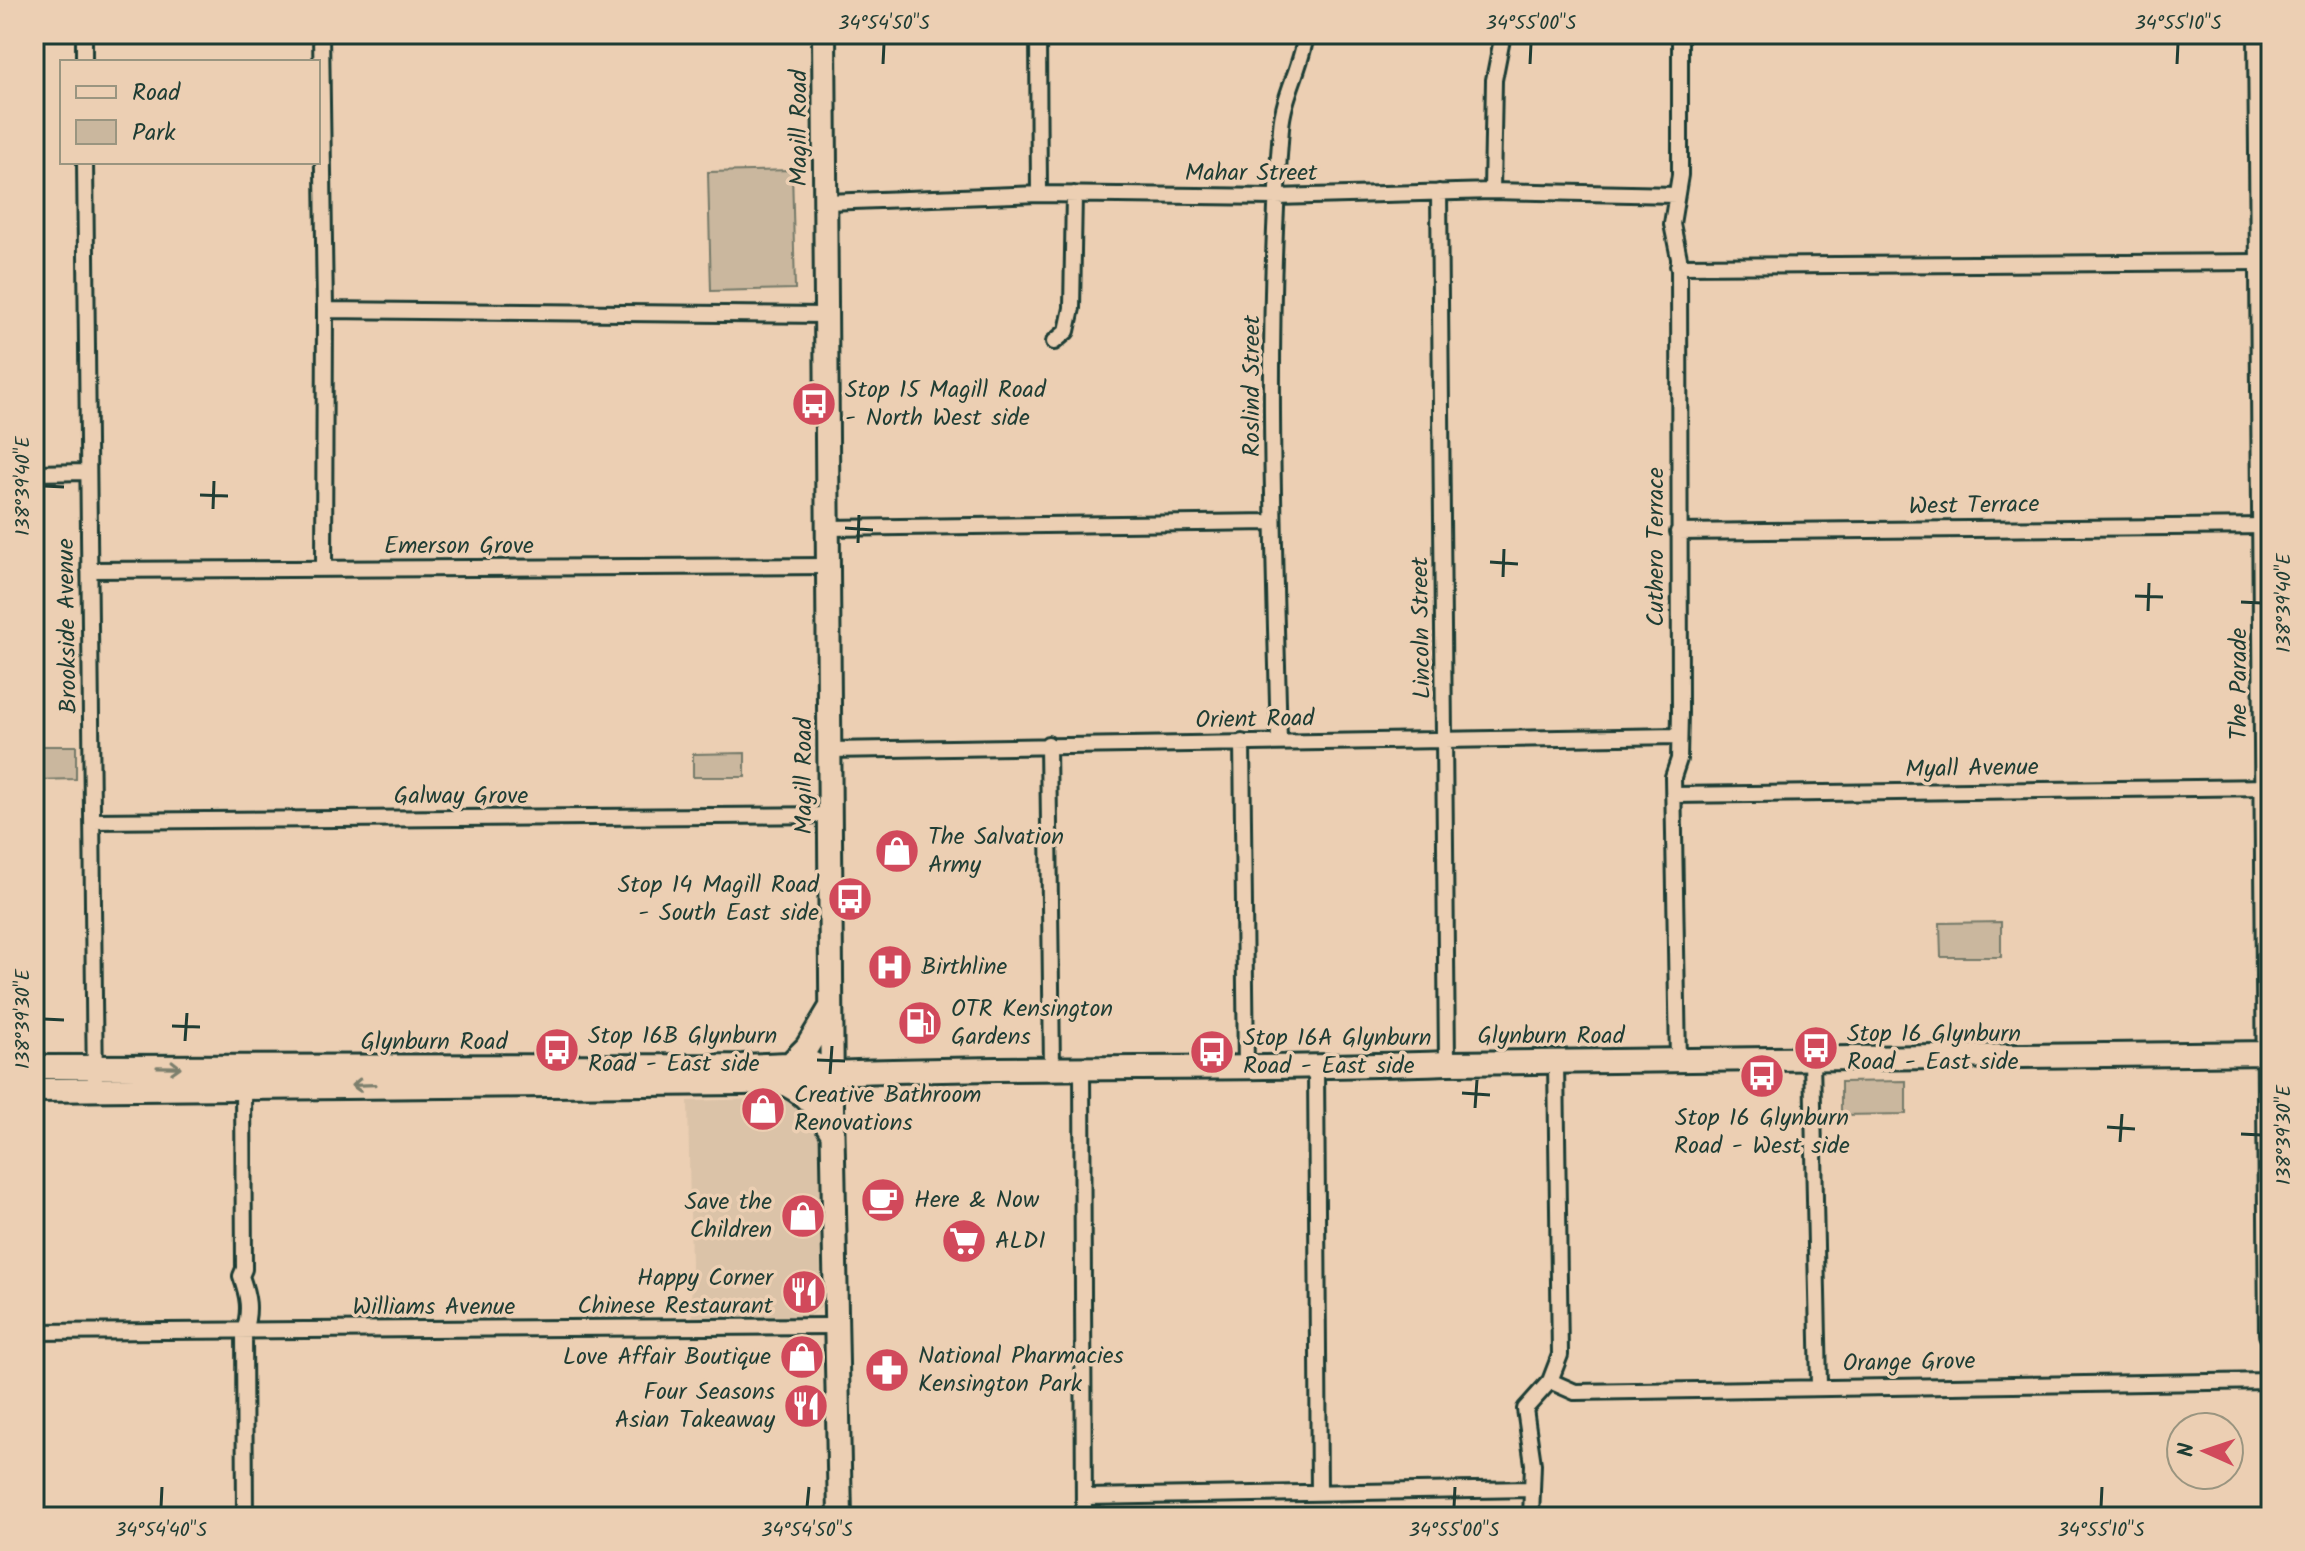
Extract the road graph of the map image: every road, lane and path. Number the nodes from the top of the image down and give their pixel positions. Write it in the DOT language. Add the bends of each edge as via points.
graph roads {
  1 [pos="84,34"];
  2 [pos="321,34"];
  3 [pos="824,34"];
  4 [pos="1038,34"];
  5 [pos="1306,34"];
  6 [pos="1503,34"];
  7 [pos="1680,34"];
  8 [pos="2260,34"];
  9 [pos="84,60"];
  10 [pos="85,164"];
  11 [pos="1492,191"];
  12 [pos="1439,192"];
  13 [pos="1039,194"];
  14 [pos="1074,194"];
  15 [pos="1676,195"];
  16 [pos="1276,197"];
  17 [pos="826,202"];
  18 [pos="2261,262"];
  19 [pos="1678,266"];
  20 [pos="325,310"];
  21 [pos="826,315"];
  22 [pos="1054,342"];
  23 [pos="88,472"];
  24 [pos="34,473"];
  25 [pos="1273,522"];
  26 [pos="2267,526"];
  27 [pos="828,528"];
  28 [pos="1678,532"];
  29 [pos="829,566"];
  30 [pos="324,568"];
  31 [pos="89,570"];
  32 [pos="1679,736"];
  33 [pos="1445,738"];
  34 [pos="1242,742"];
  35 [pos="1279,742"];
  36 [pos="1048,744"];
  37 [pos="830,750"];
  38 [pos="2268,787"];
  39 [pos="1674,795"];
  40 [pos="831,815"];
  41 [pos="92,821"];
  42 [pos="832,1005"];
  43 [pos="2270,1053"];
  44 [pos="1812,1059"];
  45 [pos="1678,1061"];
  46 [pos="1556,1062"];
  47 [pos="1447,1063"];
  48 [pos="94,1066"];
  49 [pos="34,1067"];
  50 [pos="1052,1067"];
  51 [pos="1082,1067"];
  52 [pos="1246,1068"];
  53 [pos="1316,1068"];
  54 [pos="784,1072"];
  55 [pos="832,1073"];
  56 [pos="243,1079"];
  57 [pos="34,1090"];
  58 [pos="95,1090"];
  59 [pos="833,1134"];
  60 [pos="2271,1312"];
  61 [pos="835,1326"];
  62 [pos="244,1331"];
  63 [pos="34,1332"];
  64 [pos="2271,1334"];
  65 [pos="1550,1381"];
  66 [pos="2271,1381"];
  67 [pos="1819,1386"];
  68 [pos="1531,1489"];
  69 [pos="1319,1492"];
  70 [pos="1086,1497"];
  71 [pos="245,1517"];
  72 [pos="840,1517"];
  73 [pos="1084,1517"];
  74 [pos="1531,1517"];
  1 -- 9 [label="street"];
  2 -- 20 [label="street"];
  3 -- 17 [label="main road, Magill Road"];
  4 -- 13 [label="street"];
  5 -- 16 [label="street, Roslind Street" via="1281,123"];
  6 -- 11 [label="street" via="1494,80"];
  7 -- 15 [label="street, Cuthero Terrace"];
  8 -- 18 [label="main road, The Parade"];
  10 -- 23 [label="street, Brookside Avenue"];
  11 -- 12 [label="street, Mahar Street"];
  11 -- 15 [label="street, Mahar Street"];
  12 -- 16 [label="street, Mahar Street"];
  12 -- 33 [label="street, Lincoln Street"];
  13 -- 14 [label="street, Mahar Street"];
  13 -- 17 [label="street, Mahar Street"];
  14 -- 16 [label="street, Mahar Street"];
  14 -- 22 [label="street" via="1072,308 1067,331"];
  15 -- 19 [label="street, Cuthero Terrace" via="1673,233"];
  16 -- 25 [label="street, Roslind Street"];
  17 -- 21 [label="main road, Magill Road"];
  18 -- 19 [label="street"];
  18 -- 26 [label="main road, The Parade"];
  19 -- 28 [label="street, Cuthero Terrace"];
  20 -- 21 [label="street"];
  20 -- 30 [label="street"];
  21 -- 27 [label="main road, Magill Road"];
  23 -- 24 [label="street"];
  23 -- 31 [label="street, Brookside Avenue"];
  25 -- 27 [label="street"];
  25 -- 35 [label="street, Roslind Street"];
  26 -- 28 [label="street, West Terrace"];
  26 -- 38 [label="main road, The Parade"];
  27 -- 29 [label="main road, Magill Road"];
  28 -- 32 [label="street, Cuthero Terrace"];
  29 -- 30 [label="street, Emerson Grove"];
  29 -- 37 [label="main road, Magill Road"];
  30 -- 31 [label="street, Emerson Grove"];
  31 -- 41 [label="street, Brookside Avenue"];
  32 -- 33 [label="street, Orient Road"];
  32 -- 39 [label="street, Cuthero Terrace"];
  33 -- 35 [label="street, Orient Road"];
  33 -- 47 [label="street, Lincoln Street"];
  34 -- 35 [label="street, Orient Road"];
  34 -- 36 [label="street, Orient Road"];
  34 -- 52 [label="street"];
  36 -- 37 [label="street, Orient Road"];
  36 -- 50 [label="street"];
  37 -- 40 [label="main road, Magill Road"];
  38 -- 39 [label="street, Myall Avenue"];
  38 -- 43 [label="main road, The Parade"];
  39 -- 45 [label="street, Cuthero Terrace"];
  40 -- 41 [label="street, Galway Grove"];
  40 -- 42 [label="main road, Magill Road"];
  41 -- 48 [label="street, Brookside Avenue"];
  42 -- 54 [label="main road" via="807,1047"];
  42 -- 55 [label="main road, Magill Road"];
  43 -- 44 [label="main road, Glynburn Road"];
  43 -- 60 [label="main road, The Parade"];
  44 -- 45 [label="main road, Glynburn Road"];
  44 -- 67 [label="street"];
  45 -- 46 [label="main road, Glynburn Road"];
  46 -- 47 [label="main road, Glynburn Road"];
  46 -- 65 [label="street" via="1560,1355"];
  47 -- 53 [label="main road, Glynburn Road"];
  48 -- 49 [label="main road, Glynburn Road"];
  48 -- 56 [label="main road, Glynburn Road, one-way"];
  48 -- 58 [label="street, Brookside Avenue"];
  50 -- 51 [label="main road, Glynburn Road"];
  50 -- 55 [label="main road, Glynburn Road"];
  51 -- 52 [label="main road, Glynburn Road"];
  51 -- 70 [label="street"];
  52 -- 53 [label="main road, Glynburn Road"];
  53 -- 69 [label="street"];
  54 -- 55 [label="main road, Glynburn Road" via="812,1080"];
  54 -- 56 [label="main road, Glynburn Road"];
  54 -- 59 [label="main road" via="816,1106"];
  55 -- 59 [label="main road, Magill Road"];
  56 -- 58 [label="main road, Glynburn Road"];
  56 -- 62 [label="street" via="241,1276 249,1317"];
  57 -- 58 [label="main road, Glynburn Road"];
  59 -- 61 [label="main road, Magill Road"];
  60 -- 64 [label="main road, The Parade"];
  61 -- 62 [label="street, Williams Avenue"];
  61 -- 72 [label="main road, Magill Road"];
  62 -- 63 [label="street, Williams Avenue"];
  62 -- 71 [label="street"];
  65 -- 67 [label="street, Orange Grove" via="1575,1392"];
  65 -- 68 [label="street" via="1525,1409 1532,1448"];
  66 -- 67 [label="street, Orange Grove"];
  68 -- 69 [label="street"];
  68 -- 74 [label="street"];
  69 -- 70 [label="street"];
  70 -- 73 [label="street"];
}
